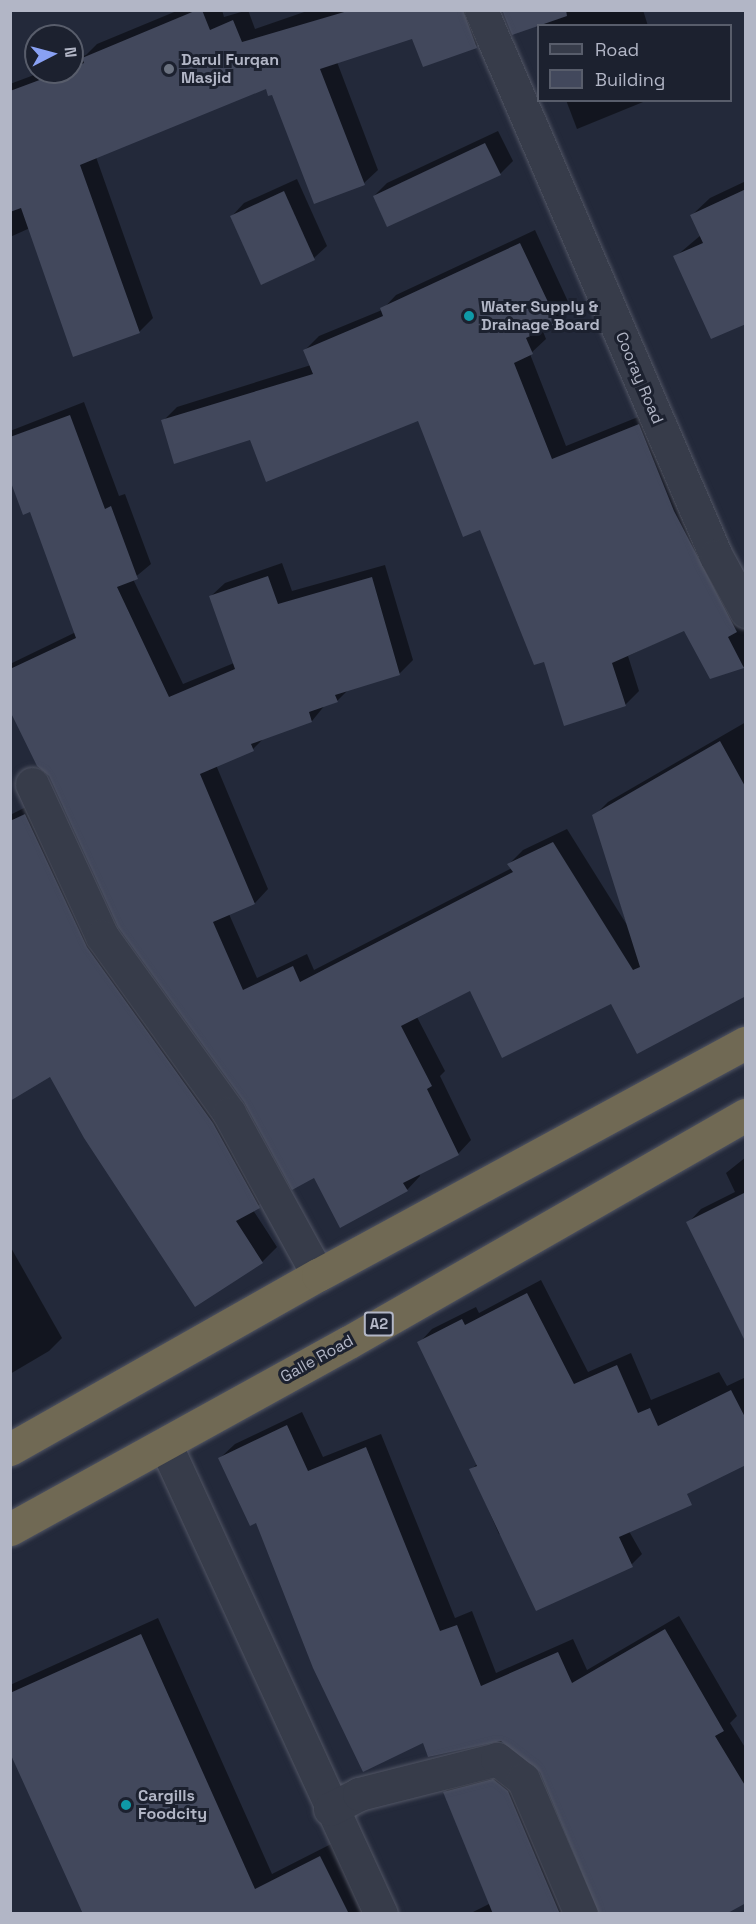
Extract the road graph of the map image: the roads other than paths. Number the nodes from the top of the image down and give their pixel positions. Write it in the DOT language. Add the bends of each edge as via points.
graph roads {
  1 [pos="481,10"];
  2 [pos="746,611"];
  3 [pos="32,784"];
  4 [pos="746,1043"];
  5 [pos="746,1115"];
  6 [pos="318,1275"];
  7 [pos="165,1444"];
  8 [pos="10,1449"];
  9 [pos="10,1529"];
  10 [pos="330,1809"];
  11 [pos="381,1914"];
  12 [pos="581,1914"];
  1 -- 2 [label="street, Cooray Road" via="716,556"];
  3 -- 6 [label="street" via="102,936 229,1113"];
  4 -- 6 [label="highway"];
  5 -- 7 [label="highway, Galle Road / A2"];
  6 -- 8 [label="highway"];
  7 -- 9 [label="highway, Galle Road / A2"];
  7 -- 10 [label="street"];
  10 -- 11 [label="street"];
  10 -- 12 [label="street" via="359,1794 497,1759 523,1779"];
}
